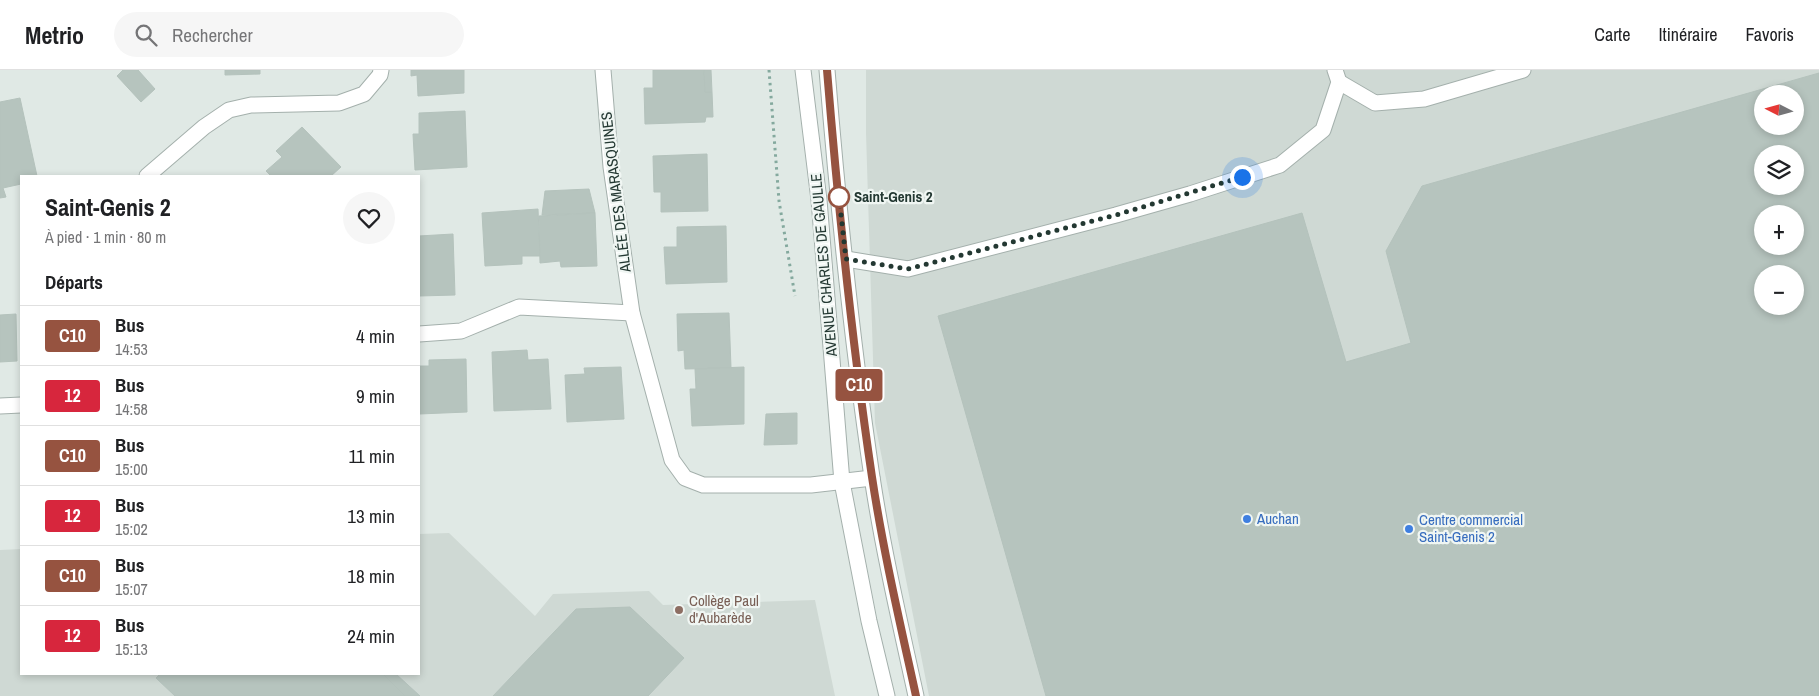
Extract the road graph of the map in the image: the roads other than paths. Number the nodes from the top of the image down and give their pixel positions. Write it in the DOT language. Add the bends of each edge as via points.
graph roads {
  1 [pos="381,70"];
  2 [pos="602,70"];
  3 [pos="803,70"];
  4 [pos="827,70"];
  5 [pos="1523,70"];
  6 [pos="1337,76"];
  7 [pos="148,175"];
  8 [pos="846,259"];
  9 [pos="632,314"];
  10 [pos="420,334"];
  11 [pos="20,405"];
  12 [pos="0,406"];
  13 [pos="872,478"];
  14 [pos="842,482"];
  15 [pos="887,696"];
  16 [pos="916,696"];
  1 -- 7 [label="street" via="364,94 339,103 251,105 229,110 204,126"];
  2 -- 9 [label="street, ALLÉE DES MARASQUINES" via="611,167"];
  3 -- 14 [label="street, AVENUE CHARLES DE GAULLE" via="819,200"];
  4 -- 8 [label="street, AVENUE CHARLES DE GAULLE"];
  5 -- 6 [label="street" via="1424,99 1375,103"];
  6 -- 8 [label="street" via="1323,130 1280,165 1116,215 908,269"];
  8 -- 13 [label="street, AVENUE CHARLES DE GAULLE" via="851,326"];
  9 -- 10 [label="street" via="519,307 461,331"];
  9 -- 14 [label="street, ALLÉE DES MARASQUINES" via="672,460 685,478 703,486"];
  11 -- 12 [label="street"];
  13 -- 14 [label="street, ALLÉE DES MARASQUINES"];
  13 -- 16 [label="street, AVENUE CHARLES DE GAULLE"];
  14 -- 15 [label="street, AVENUE CHARLES DE GAULLE"];
}
